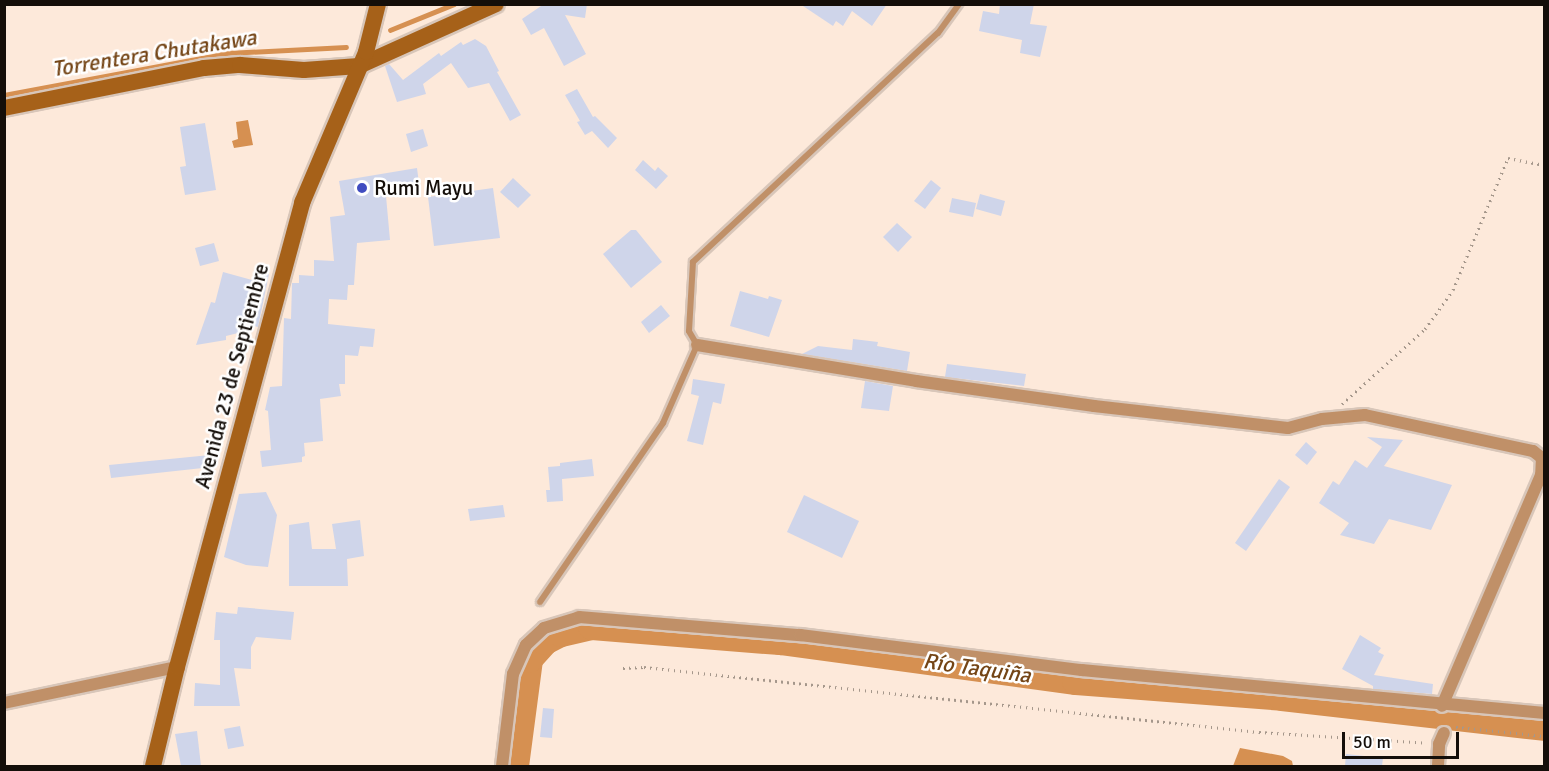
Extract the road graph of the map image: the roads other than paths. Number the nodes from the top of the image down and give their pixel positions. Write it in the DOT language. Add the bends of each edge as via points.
graph roads {
  1 [pos="378,4"];
  2 [pos="496,4"];
  3 [pos="959,4"];
  4 [pos="362,59"];
  5 [pos="4,108"];
  6 [pos="697,345"];
  7 [pos="540,602"];
  8 [pos="177,668"];
  9 [pos="4,703"];
  10 [pos="1442,706"];
  11 [pos="1545,714"];
  12 [pos="1442,739"];
  13 [pos="153,766"];
  14 [pos="502,766"];
  15 [pos="1438,766"];
  1 -- 4 [label="main road, Avenida 23 de Septiembre"];
  2 -- 4 [label="main road"];
  3 -- 6 [label="lane" via="938,33 693,262 689,331"];
  4 -- 5 [label="main road" via="304,70 240,64 204,68"];
  4 -- 8 [label="main road, Avenida 23 de Septiembre" via="302,203"];
  6 -- 7 [label="lane" via="663,423"];
  6 -- 10 [label="street" via="1094,406 1288,428 1322,419 1365,415 1533,451 1542,458 1541,475"];
  8 -- 9 [label="street"];
  8 -- 13 [label="main road, Avenida 23 de Septiembre"];
  10 -- 11 [label="street"];
  10 -- 14 [label="street" via="1082,670 800,635 579,617 544,628 526,645 513,674"];
  12 -- 15 [label="street"];
}
